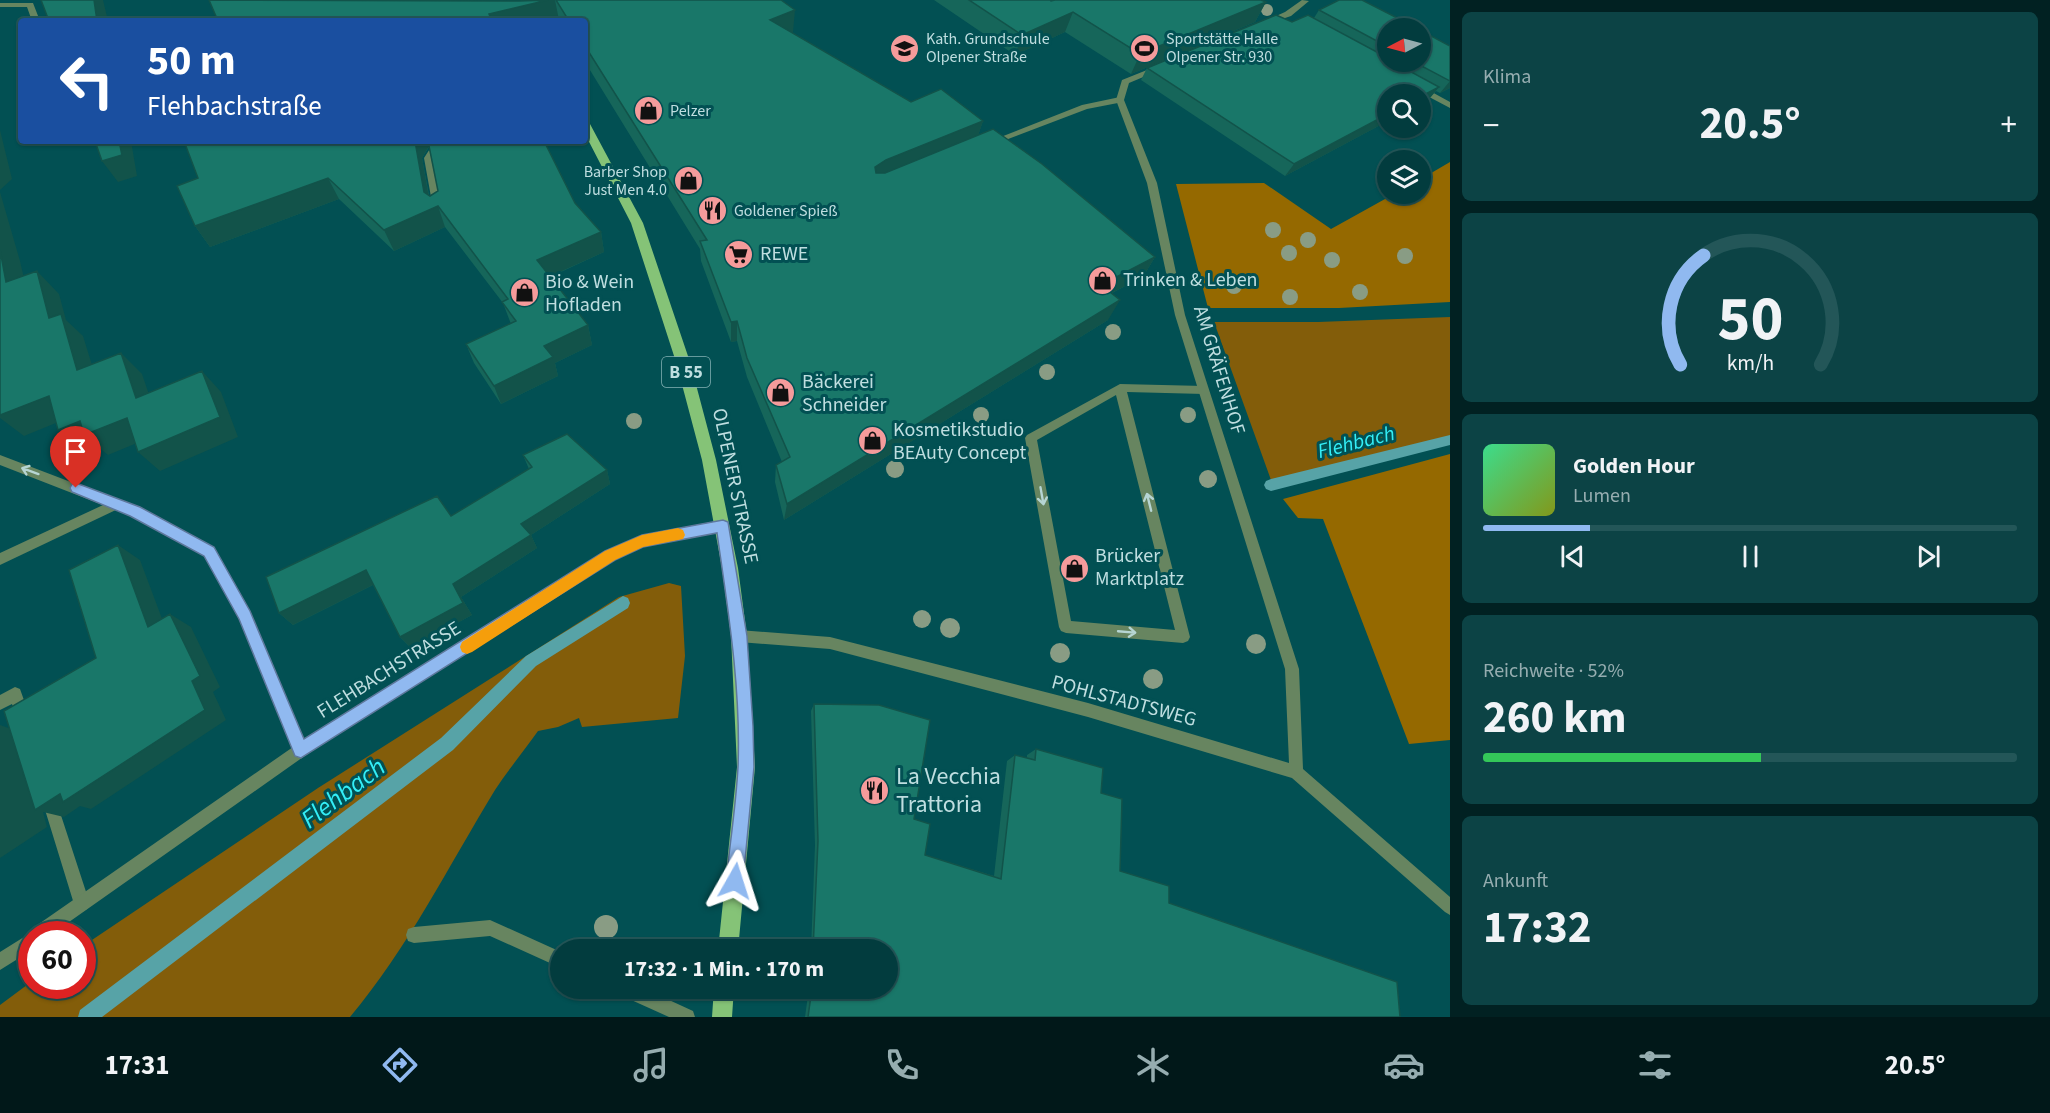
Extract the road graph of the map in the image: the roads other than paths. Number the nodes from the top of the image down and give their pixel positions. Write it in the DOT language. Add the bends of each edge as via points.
graph roads {
  1 [pos="1304,0"];
  2 [pos="1316,0"];
  3 [pos="0,5"];
  4 [pos="1288,14"];
  5 [pos="35,18"];
  6 [pos="1298,20"];
  7 [pos="1254,28"];
  8 [pos="1166,65"];
  9 [pos="1409,82"];
  10 [pos="1120,100"];
  11 [pos="1450,105"];
  12 [pos="588,130"];
  13 [pos="438,144"];
  14 [pos="980,147"];
  15 [pos="439,212"];
  16 [pos="1120,388"];
  17 [pos="1204,390"];
  18 [pos="0,460"];
  19 [pos="116,504"];
  20 [pos="723,526"];
  21 [pos="0,559"];
  22 [pos="739,636"];
  23 [pos="0,703"];
  24 [pos="26,727"];
  25 [pos="301,750"];
  26 [pos="1296,772"];
  27 [pos="43,783"];
  28 [pos="82,904"];
  29 [pos="1450,907"];
  30 [pos="58,921"];
  31 [pos="414,935"];
  32 [pos="729,939"];
  33 [pos="18,950"];
  34 [pos="550,955"];
  35 [pos="0,962"];
  36 [pos="648,999"];
  37 [pos="723,999"];
  38 [pos="687,1017"];
  39 [pos="722,1017"];
  1 -- 2 [label="street"];
  1 -- 4 [label="street"];
  3 -- 5 [label="street" via="30,5"];
  4 -- 6 [label="street"];
  4 -- 7 [label="street"];
  8 -- 10 [label="street" via="1125,82"];
  9 -- 11 [label="street"];
  10 -- 14 [label="street" via="1085,107"];
  10 -- 17 [label="street, AM GRÄFENHOF" via="1152,183 1180,315"];
  12 -- 20 [label="main road, OLPENER STRASSE / B 55" via="637,223 683,362"];
  13 -- 15 [label="street" via="428,158"];
  16 -- 16 [label="street, one-way" via="1031,438 1066,627 1183,637"];
  16 -- 17 [label="street"];
  17 -- 26 [label="street, AM GRÄFENHOF" via="1292,669"];
  19 -- 18 [label="street, one-way"];
  19 -- 21 [label="street"];
  19 -- 25 [label="street" via="209,552 245,616"];
  20 -- 22 [label="main road, OLPENER STRASSE / B 55"];
  20 -- 25 [label="street, FLEHBACHSTRASSE" via="642,542 610,555"];
  22 -- 26 [label="street, POHLSTADTSWEG" via="830,643 1151,728"];
  22 -- 32 [label="main road, OLPENER STRASSE / B 55" via="746,767"];
  23 -- 24 [label="street" via="15,694"];
  25 -- 28 [label="street, FLEHBACHSTRASSE"];
  26 -- 29 [label="street, POHLSTADTSWEG"];
  27 -- 28 [label="street"];
  28 -- 30 [label="street, FLEHBACHSTRASSE"];
  31 -- 34 [label="street" via="490,928"];
  33 -- 35 [label="street"];
  36 -- 38 [label="street"];
  37 -- 39 [label="main road"];
}
